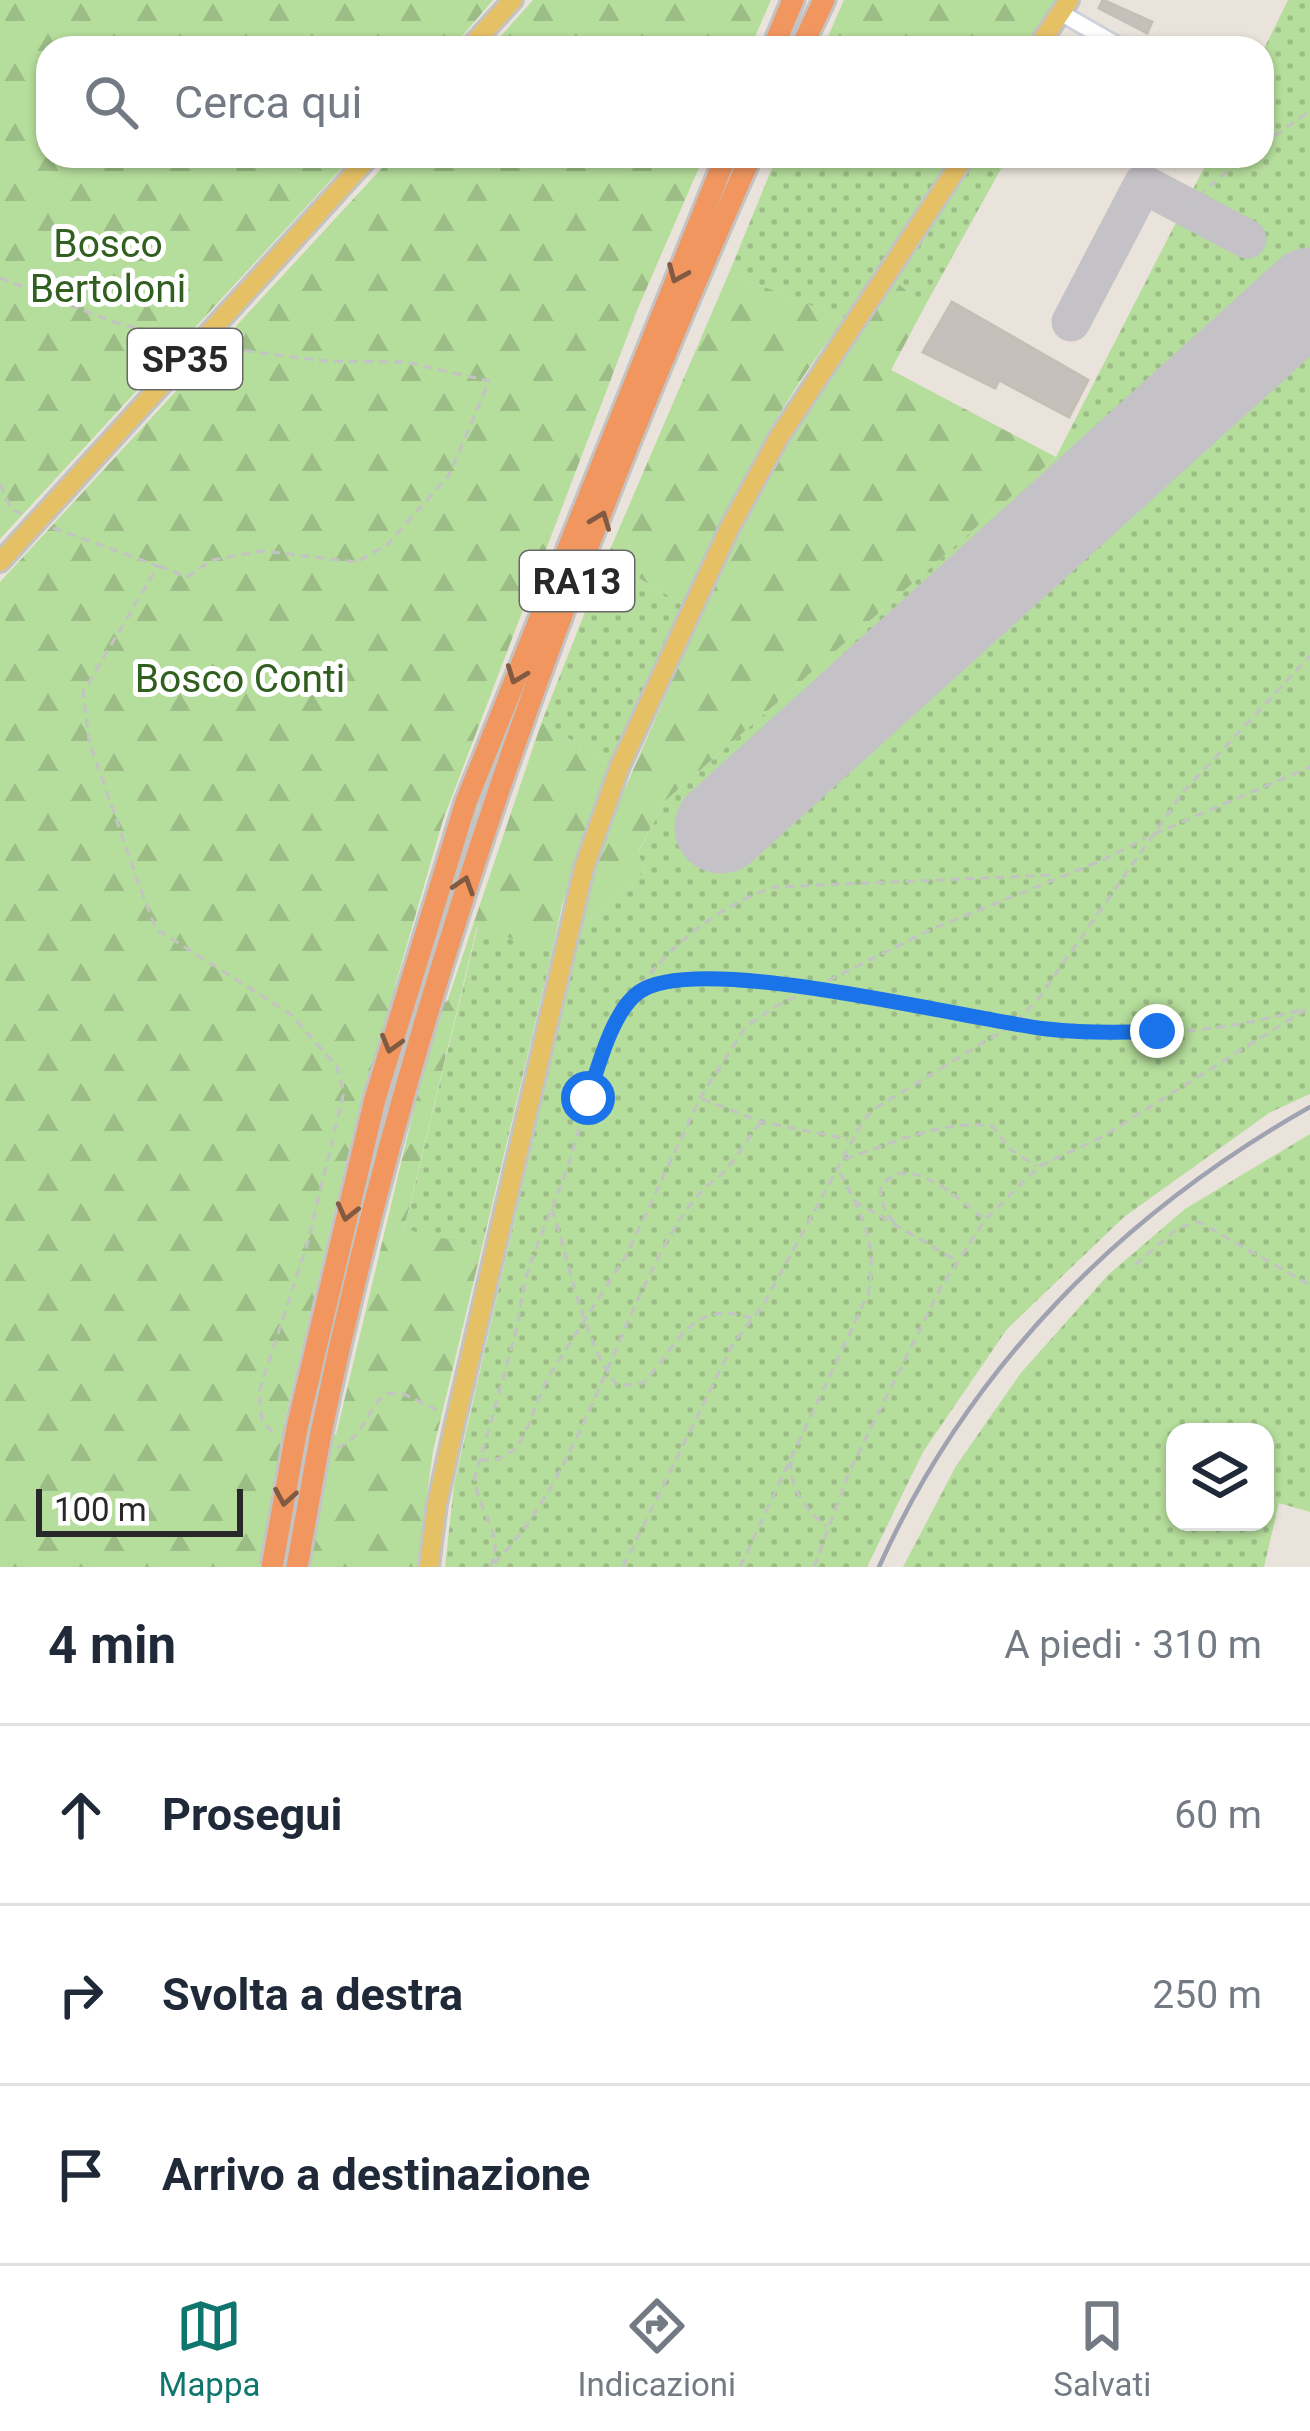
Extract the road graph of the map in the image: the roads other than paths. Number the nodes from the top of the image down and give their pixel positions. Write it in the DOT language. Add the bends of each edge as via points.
graph roads {
  1 [pos="513,0"];
  2 [pos="793,0"];
  3 [pos="821,0"];
  4 [pos="1065,6"];
  5 [pos="480,36"];
  6 [pos="777,36"];
  7 [pos="805,36"];
  8 [pos="1045,36"];
  9 [pos="1106,36"];
  10 [pos="359,168"];
  11 [pos="721,168"];
  12 [pos="746,168"];
  13 [pos="957,168"];
  14 [pos="0,562"];
  15 [pos="272,1567"];
  16 [pos="297,1567"];
  17 [pos="429,1567"];
  1 -- 5 [label="main road"];
  2 -- 6 [label="highway"];
  3 -- 7 [label="highway"];
  4 -- 8 [label="main road"];
  4 -- 9 [label="lane"];
  10 -- 14 [label="main road, SP35"];
  11 -- 15 [label="highway, one-way, bridge" via="466,802 375,1099 290,1433"];
  16 -- 12 [label="highway, RA13, one-way, bridge" via="329,1440 344,1321 491,804"];
  13 -- 17 [label="main road" via="778,437 620,766 579,890"];
}
